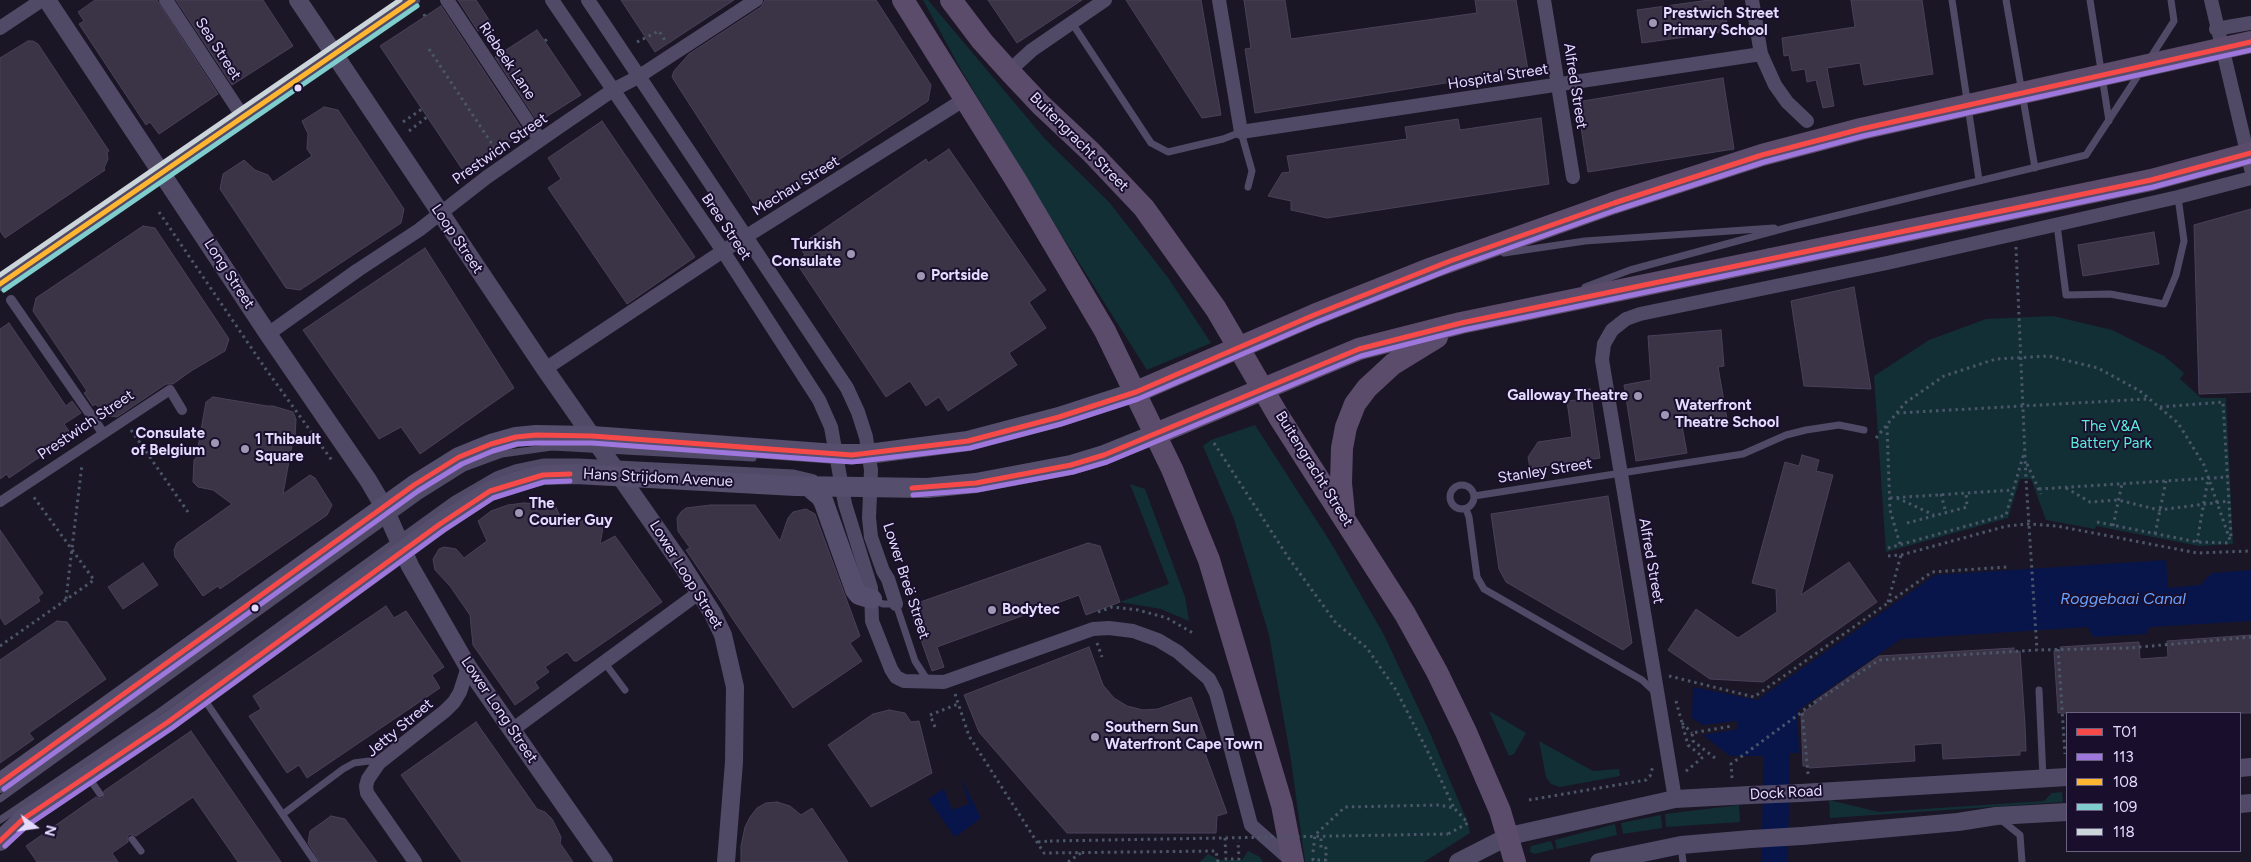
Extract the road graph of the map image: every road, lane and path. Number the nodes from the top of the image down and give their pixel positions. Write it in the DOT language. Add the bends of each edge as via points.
graph roads {
  1 [pos="42,0"];
  2 [pos="47,0"];
  3 [pos="166,0"];
  4 [pos="298,0"];
  5 [pos="413,0"];
  6 [pos="447,0"];
  7 [pos="552,0"];
  8 [pos="588,0"];
  9 [pos="756,0"];
  10 [pos="903,0"];
  11 [pos="951,0"];
  12 [pos="1105,0"];
  13 [pos="1218,0"];
  14 [pos="1544,0"];
  15 [pos="1752,0"];
  16 [pos="1952,0"];
  17 [pos="2006,0"];
  18 [pos="2090,0"];
  19 [pos="2171,0"];
  20 [pos="2210,0"];
  21 [pos="1072,23"];
  22 [pos="2251,23"];
  23 [pos="0,28"];
  24 [pos="2216,29"];
  25 [pos="638,42"];
  26 [pos="2251,42"];
  27 [pos="669,46"];
  28 [pos="429,50"];
  29 [pos="333,54"];
  30 [pos="1761,54"];
  31 [pos="1009,71"];
  32 [pos="638,77"];
  33 [pos="1558,84"];
  34 [pos="613,90"];
  35 [pos="965,99"];
  36 [pos="422,109"];
  37 [pos="243,117"];
  38 [pos="427,117"];
  39 [pos="1807,120"];
  40 [pos="2109,121"];
  41 [pos="403,122"];
  42 [pos="409,131"];
  43 [pos="1241,132"];
  44 [pos="540,140"];
  45 [pos="2251,153"];
  46 [pos="500,157"];
  47 [pos="2035,168"];
  48 [pos="2251,169"];
  49 [pos="162,173"];
  50 [pos="1573,177"];
  51 [pos="2251,178"];
  52 [pos="1979,180"];
  53 [pos="1248,187"];
  54 [pos="2178,197"];
  55 [pos="159,212"];
  56 [pos="440,212"];
  57 [pos="2057,225"];
  58 [pos="1789,227"];
  59 [pos="2015,234"];
  60 [pos="746,237"];
  61 [pos="723,251"];
  62 [pos="1450,261"];
  63 [pos="0,284"];
  64 [pos="11,300"];
  65 [pos="1524,310"];
  66 [pos="1462,323"];
  67 [pos="268,334"];
  68 [pos="1241,348"];
  69 [pos="2022,357"];
  70 [pos="545,368"];
  71 [pos="1264,390"];
  72 [pos="1136,392"];
  73 [pos="2150,399"];
  74 [pos="2024,406"];
  75 [pos="2159,407"];
  76 [pos="182,410"];
  77 [pos="1897,414"];
  78 [pos="123,419"];
  79 [pos="1887,426"];
  80 [pos="1864,430"];
  81 [pos="103,433"];
  82 [pos="1156,434"];
  83 [pos="1876,438"];
  84 [pos="1214,443"];
  85 [pos="2025,450"];
  86 [pos="836,454"];
  87 [pos="868,454"];
  88 [pos="606,456"];
  89 [pos="83,460"];
  90 [pos="2026,461"];
  91 [pos="338,468"];
  92 [pos="1620,472"];
  93 [pos="2228,477"];
  94 [pos="2208,478"];
  95 [pos="2166,481"];
  96 [pos="2122,484"];
  97 [pos="26,485"];
  98 [pos="841,485"];
  99 [pos="809,487"];
  100 [pos="871,487"];
  101 [pos="2065,487"];
  102 [pos="2038,489"];
  103 [pos="2013,490"];
  104 [pos="1966,493"];
  105 [pos="1940,494"];
  106 [pos="2041,494"];
  107 [pos="1474,496"];
  108 [pos="1896,497"];
  109 [pos="1890,498"];
  110 [pos="2118,500"];
  111 [pos="2217,501"];
  112 [pos="2229,501"];
  113 [pos="0,502"];
  114 [pos="2204,503"];
  115 [pos="1466,509"];
  116 [pos="2160,510"];
  117 [pos="188,512"];
  118 [pos="386,512"];
  119 [pos="1946,512"];
  120 [pos="1935,516"];
  121 [pos="1345,518"];
  122 [pos="2097,522"];
  123 [pos="1907,523"];
  124 [pos="2029,524"];
  125 [pos="2113,526"];
  126 [pos="2155,534"];
  127 [pos="2197,542"];
  128 [pos="2231,543"];
  129 [pos="1900,544"];
  130 [pos="400,546"];
  131 [pos="1888,548"];
  132 [pos="72,550"];
  133 [pos="2251,551"];
  134 [pos="1902,555"];
  135 [pos="1888,556"];
  136 [pos="2007,567"];
  137 [pos="700,592"];
  138 [pos="66,599"];
  139 [pos="872,599"];
  140 [pos="1887,603"];
  141 [pos="896,604"];
  142 [pos="2251,637"];
  143 [pos="0,646"];
  144 [pos="2058,649"];
  145 [pos="2037,650"];
  146 [pos="604,662"];
  147 [pos="468,667"];
  148 [pos="1666,675"];
  149 [pos="921,682"];
  150 [pos="625,690"];
  151 [pos="2039,690"];
  152 [pos="963,691"];
  153 [pos="1658,695"];
  154 [pos="203,696"];
  155 [pos="1675,696"];
  156 [pos="958,704"];
  157 [pos="1802,711"];
  158 [pos="1682,723"];
  159 [pos="1732,726"];
  160 [pos="935,728"];
  161 [pos="512,730"];
  162 [pos="1692,733"];
  163 [pos="2065,754"];
  164 [pos="1715,758"];
  165 [pos="1654,761"];
  166 [pos="379,764"];
  167 [pos="1682,774"];
  168 [pos="1808,774"];
  169 [pos="87,776"];
  170 [pos="2066,777"];
  171 [pos="1732,778"];
  172 [pos="2043,778"];
  173 [pos="0,783"];
  174 [pos="100,794"];
  175 [pos="1675,798"];
  176 [pos="0,799"];
  177 [pos="1529,800"];
  178 [pos="1454,808"];
  179 [pos="2066,812"];
  180 [pos="283,814"];
  181 [pos="1996,816"];
  182 [pos="0,820"];
  183 [pos="1321,836"];
  184 [pos="1509,836"];
  185 [pos="1225,838"];
  186 [pos="132,839"];
  187 [pos="1238,841"];
  188 [pos="0,842"];
  189 [pos="1038,842"];
  190 [pos="141,851"];
  191 [pos="1082,853"];
  192 [pos="1682,854"];
  193 [pos="315,862"];
  194 [pos="415,862"];
  195 [pos="604,862"];
  196 [pos="726,862"];
  197 [pos="1068,862"];
  198 [pos="1218,862"];
  199 [pos="1293,862"];
  200 [pos="1458,862"];
  201 [pos="1515,862"];
  202 [pos="1600,862"];
  203 [pos="2022,862"];
  1 -- 23 [label="street"];
  2 -- 49 [label="street, Long Street"];
  3 -- 37 [label="street, Sea Street"];
  4 -- 29 [label="street, Loop Street"];
  5 -- 29 [label="street"];
  6 -- 44 [label="street, Riebeek Lane"];
  7 -- 34 [label="street, Bree Street"];
  8 -- 32 [label="street, Bree Street"];
  9 -- 32 [label="street, Prestwich Street"];
  10 -- 35 [label="main road"];
  11 -- 31 [label="main road, Buitengracht Street"];
  12 -- 21 [label="street"];
  13 -- 43 [label="street"];
  14 -- 33 [label="street, Alfred Street"];
  15 -- 30 [label="street"];
  16 -- 52 [label="lane"];
  17 -- 47 [label="lane"];
  18 -- 40 [label="lane"];
  19 -- 40 [label="lane" via="2174,21"];
  20 -- 24 [label="street"];
  21 -- 31 [label="street" via="1032,50"];
  21 -- 43 [label="lane" via="1151,143 1168,152"];
  22 -- 24 [label="street"];
  24 -- 48 [label="street"];
  25 -- 27 [label="path" via="659,31"];
  26 -- 62 [label="main road, Hans Strijdom Avenue, bridge" via="1762,155"];
  28 -- 46 [label="path"];
  29 -- 37 [label="street"];
  29 -- 56 [label="street, Loop Street"];
  30 -- 33 [label="street, Hospital Street"];
  30 -- 39 [label="street" via="1775,85 1787,102"];
  31 -- 68 [label="main road, Buitengracht Street" via="1144,208"];
  32 -- 34 [label="street, Prestwich Street"];
  32 -- 60 [label="street, Bree Street"];
  33 -- 43 [label="street, Hospital Street"];
  33 -- 50 [label="street, Alfred Street"];
  34 -- 44 [label="street, Prestwich Street"];
  34 -- 61 [label="street, Bree Street"];
  35 -- 60 [label="street, Mechau Street"];
  35 -- 72 [label="main road" via="1105,331"];
  36 -- 41 [label="path"];
  37 -- 49 [label="street"];
  38 -- 42 [label="path"];
  40 -- 47 [label="lane" via="2086,155"];
  43 -- 53 [label="lane" via="1252,172"];
  44 -- 56 [label="street, Prestwich Street"];
  45 -- 65 [label="main road, Hans Strijdom Avenue, bridge" via="2152,180"];
  47 -- 52 [label="lane"];
  49 -- 63 [label="street"];
  49 -- 67 [label="street, Long Street"];
  51 -- 54 [label="street"];
  52 -- 58 [label="lane"];
  54 -- 57 [label="street"];
  54 -- 57 [label="lane" via="2184,241 2176,275 2164,304 2110,294 2066,295"];
  55 -- 91 [label="path" via="324,453"];
  56 -- 67 [label="street, Prestwich Street" via="419,230"];
  56 -- 70 [label="street, Loop Street"];
  57 -- 59 [label="street"];
  58 -- 62 [label="lane" via="1585,240"];
  58 -- 65 [label="lane" via="1630,270"];
  59 -- 69 [label="path"];
  59 -- 92 [label="street, Alfred Street" via="1626,319 1612,330 1604,344 1602,360"];
  60 -- 61 [label="street, Mechau Street"];
  60 -- 87 [label="street, Bree Street" via="847,388 863,424"];
  61 -- 70 [label="street, Mechau Street"];
  61 -- 86 [label="street, Bree Street" via="819,400 831,427"];
  62 -- 68 [label="main road, Hans Strijdom Avenue"];
  64 -- 81 [label="street"];
  65 -- 66 [label="main road, Hans Strijdom Avenue"];
  66 -- 71 [label="main road, Hans Strijdom Avenue" via="1359,350"];
  66 -- 121 [label="main road" via="1392,364 1367,388 1356,404 1346,427 1341,454"];
  67 -- 118 [label="street, Long Street" via="342,440"];
  68 -- 71 [label="main road, Buitengracht Street"];
  68 -- 72 [label="main road, Hans Strijdom Avenue"];
  69 -- 73 [label="path" via="2049,356 2098,368"];
  69 -- 74 [label="path"];
  69 -- 77 [label="path" via="1996,359 1944,376 1905,403"];
  70 -- 88 [label="street, Loop Street"];
  71 -- 82 [label="main road, Hans Strijdom Avenue"];
  71 -- 121 [label="main road, Buitengracht Street"];
  72 -- 82 [label="main road"];
  72 -- 87 [label="main road, Hans Strijdom Avenue" via="968,441"];
  73 -- 74 [label="path"];
  73 -- 75 [label="path"];
  74 -- 77 [label="path"];
  74 -- 85 [label="path"];
  75 -- 93 [label="path" via="2223,402"];
  75 -- 94 [label="path" via="2178,423 2204,465"];
  76 -- 78 [label="street, Prestwich Street" via="170,390"];
  77 -- 79 [label="path"];
  78 -- 81 [label="street, Prestwich Street"];
  78 -- 117 [label="path"];
  79 -- 83 [label="path"];
  79 -- 109 [label="path"];
  80 -- 92 [label="lane, Stanley Street" via="1825,427 1786,435 1743,454"];
  81 -- 97 [label="street, Prestwich Street"];
  82 -- 100 [label="main road, Hans Strijdom Avenue" via="1104,456 1040,472 928,488"];
  82 -- 199 [label="main road" via="1209,560 1282,804"];
  84 -- 178 [label="path" via="1288,558 1336,623 1368,648 1396,690"];
  85 -- 90 [label="path"];
  85 -- 103 [label="path"];
  86 -- 87 [label="main road, Hans Strijdom Avenue"];
  86 -- 88 [label="main road, Hans Strijdom Avenue"];
  86 -- 98 [label="street, Bree Street"];
  87 -- 100 [label="street, Bree Street"];
  88 -- 98 [label="lane" via="793,473"];
  88 -- 99 [label="main road, Hans Strijdom Avenue"];
  88 -- 118 [label="main road, Hans Strijdom Avenue" via="536,435 516,437 491,444 439,468"];
  88 -- 130 [label="main road, Hans Strijdom Avenue" via="490,492"];
  88 -- 137 [label="street, Lower Loop Street"];
  89 -- 132 [label="path"];
  90 -- 102 [label="path"];
  90 -- 124 [label="path"];
  92 -- 107 [label="lane, Stanley Street"];
  92 -- 153 [label="street, Alfred Street"];
  93 -- 94 [label="path"];
  93 -- 112 [label="path"];
  94 -- 95 [label="path"];
  94 -- 111 [label="path"];
  94 -- 114 [label="path"];
  95 -- 96 [label="path"];
  95 -- 116 [label="path"];
  96 -- 101 [label="path"];
  96 -- 110 [label="path"];
  97 -- 113 [label="street, Prestwich Street"];
  97 -- 132 [label="path"];
  98 -- 99 [label="main road, Hans Strijdom Avenue"];
  98 -- 100 [label="main road, Hans Strijdom Avenue"];
  98 -- 139 [label="street"];
  99 -- 139 [label="main road" via="824,503 855,590"];
  100 -- 141 [label="street, Lower Breë Street" via="869,528"];
  101 -- 102 [label="path"];
  101 -- 110 [label="path" via="2090,502"];
  102 -- 106 [label="path"];
  103 -- 104 [label="path"];
  103 -- 129 [label="path" via="2006,515"];
  104 -- 105 [label="path"];
  104 -- 119 [label="path" via="1967,507"];
  105 -- 108 [label="path"];
  105 -- 119 [label="path"];
  107 -- 115 [label="lane"];
  107 -- 115 [label="lane" via="1468,486 1453,490 1452,504"];
  108 -- 109 [label="path"];
  108 -- 120 [label="path"];
  109 -- 129 [label="path" via="1890,510"];
  110 -- 116 [label="path"];
  110 -- 125 [label="path"];
  111 -- 112 [label="path"];
  111 -- 114 [label="path"];
  111 -- 128 [label="path"];
  112 -- 128 [label="path"];
  114 -- 116 [label="path"];
  114 -- 127 [label="path"];
  115 -- 153 [label="lane" via="1470,517 1477,577 1484,590 1642,680"];
  116 -- 126 [label="path"];
  118 -- 130 [label="street, Long Street"];
  118 -- 173 [label="main road, Hans Strijdom Avenue"];
  118 -- 176 [label="lane"];
  119 -- 120 [label="path"];
  120 -- 123 [label="path"];
  121 -- 184 [label="main road, Buitengracht Street" via="1437,672 1470,740"];
  122 -- 125 [label="path"];
  124 -- 133 [label="path" via="2057,526 2197,553"];
  124 -- 134 [label="path" via="2007,526"];
  124 -- 145 [label="path"];
  125 -- 126 [label="path"];
  126 -- 127 [label="path"];
  127 -- 128 [label="path"];
  129 -- 131 [label="path"];
  130 -- 147 [label="street, Lower Long Street"];
  130 -- 154 [label="main road, Hans Strijdom Avenue"];
  130 -- 182 [label="lane"];
  132 -- 138 [label="path"];
  132 -- 138 [label="path" via="94,580"];
  134 -- 135 [label="path"];
  134 -- 140 [label="path"];
  136 -- 140 [label="path" via="1932,572"];
  137 -- 146 [label="street"];
  137 -- 196 [label="street, Lower Loop Street" via="723,635 735,687 734,762"];
  138 -- 143 [label="path"];
  139 -- 141 [label="lane" via="883,604"];
  139 -- 149 [label="street" via="872,622 891,669 904,681"];
  140 -- 148 [label="path" via="1754,697"];
  141 -- 149 [label="lane, Lower Breë Street"];
  142 -- 144 [label="path" via="2128,648"];
  144 -- 145 [label="path"];
  144 -- 163 [label="path"];
  145 -- 157 [label="path" via="1880,660"];
  146 -- 150 [label="lane"];
  146 -- 161 [label="street"];
  147 -- 161 [label="street, Lower Long Street"];
  147 -- 166 [label="street, Jetty Street" via="460,692 445,711"];
  149 -- 199 [label="street" via="944,682 1093,629 1133,631 1158,640 1209,679 1216,693 1251,825"];
  151 -- 172 [label="lane"];
  152 -- 156 [label="path" via="954,694"];
  153 -- 175 [label="street, Alfred Street"];
  154 -- 169 [label="main road, Hans Strijdom Avenue"];
  154 -- 180 [label="lane"];
  155 -- 158 [label="path"];
  156 -- 160 [label="path" via="930,715"];
  156 -- 189 [label="path" via="970,736"];
  157 -- 168 [label="path"];
  157 -- 171 [label="path" via="1731,764"];
  158 -- 162 [label="path"];
  158 -- 167 [label="path" via="1688,745 1703,757"];
  159 -- 162 [label="path"];
  161 -- 195 [label="street, Lower Long Street"];
  162 -- 164 [label="path" via="1694,740"];
  165 -- 177 [label="path" via="1651,777 1646,780"];
  166 -- 180 [label="lane" via="369,761 354,763 342,769"];
  166 -- 194 [label="street, Jetty Street" via="368,779 367,793"];
  169 -- 174 [label="lane"];
  169 -- 188 [label="main road, Hans Strijdom Avenue" via="23,819"];
  170 -- 172 [label="street, Dock Road"];
  172 -- 175 [label="street, Dock Road, bridge"];
  175 -- 184 [label="street, Dock Road"];
  178 -- 183 [label="path, bridge" via="1468,823 1448,834"];
  178 -- 183 [label="path" via="1439,805 1345,808 1315,835 1313,860 1326,860"];
  179 -- 181 [label="street"];
  180 -- 193 [label="lane"];
  181 -- 192 [label="street, bridge" via="1751,839"];
  181 -- 203 [label="lane" via="2020,835"];
  183 -- 185 [label="path, bridge"];
  184 -- 200 [label="street, Dock Road"];
  184 -- 201 [label="main road, Buitengracht Street"];
  185 -- 187 [label="path" via="1226,859 1238,859"];
  185 -- 189 [label="path, bridge"];
  186 -- 190 [label="lane"];
  189 -- 191 [label="path" via="1044,853"];
  191 -- 197 [label="path"];
  191 -- 198 [label="path" via="1216,851"];
  192 -- 202 [label="street"];
}
